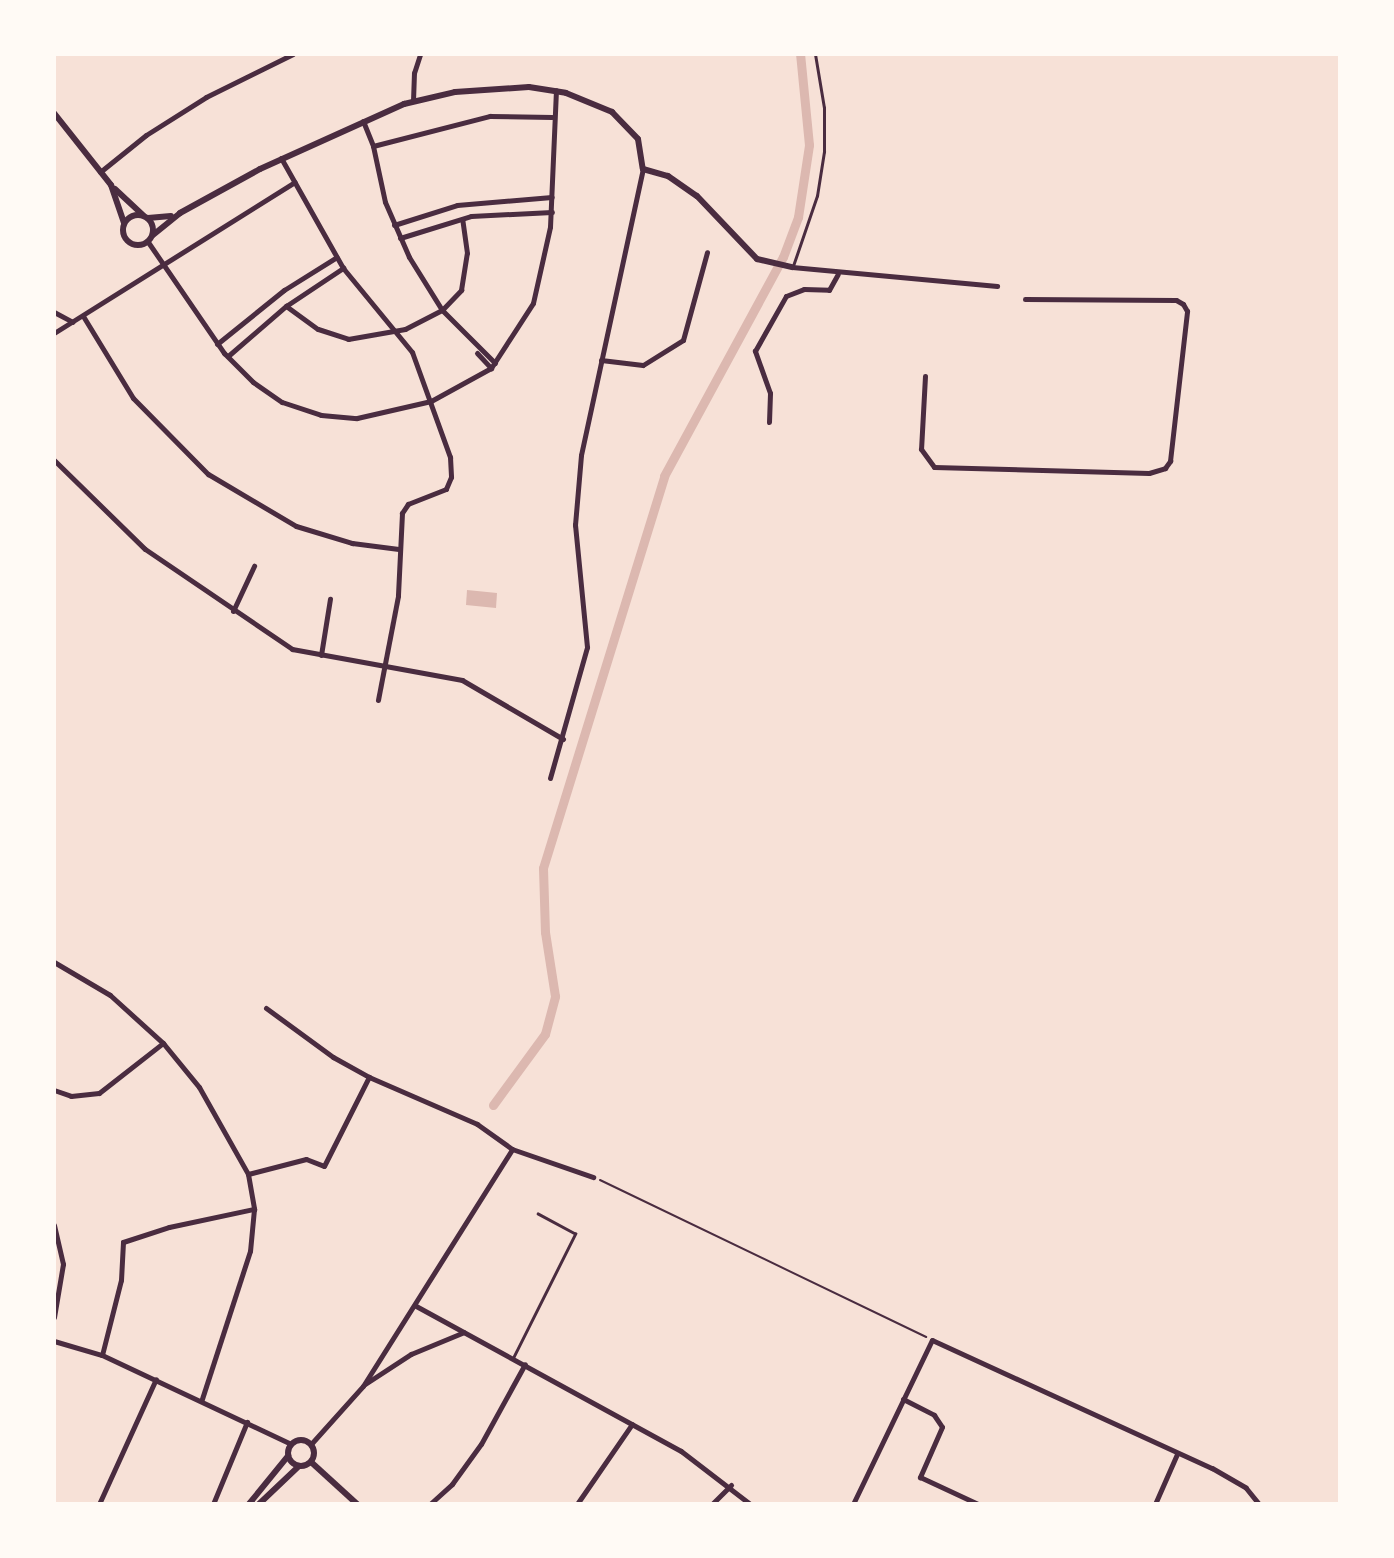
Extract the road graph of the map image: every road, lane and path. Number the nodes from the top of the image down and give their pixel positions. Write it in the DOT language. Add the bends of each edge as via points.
graph roads {
  1 [pos="293,54"];
  2 [pos="421,54"];
  3 [pos="815,54"];
  4 [pos="556,90"];
  5 [pos="413,101"];
  6 [pos="54,113"];
  7 [pos="552,117"];
  8 [pos="363,121"];
  9 [pos="373,146"];
  10 [pos="281,158"];
  11 [pos="643,169"];
  12 [pos="100,172"];
  13 [pos="295,182"];
  14 [pos="111,186"];
  15 [pos="552,197"];
  16 [pos="552,212"];
  17 [pos="180,213"];
  18 [pos="146,217"];
  19 [pos="461,219"];
  20 [pos="124,223"];
  21 [pos="394,225"];
  22 [pos="153,235"];
  23 [pos="400,238"];
  24 [pos="148,242"];
  25 [pos="707,252"];
  26 [pos="337,257"];
  27 [pos="162,266"];
  28 [pos="792,267"];
  29 [pos="343,268"];
  30 [pos="838,274"];
  31 [pos="998,286"];
  32 [pos="1025,299"];
  33 [pos="286,306"];
  34 [pos="442,310"];
  35 [pos="54,312"];
  36 [pos="83,316"];
  37 [pos="73,322"];
  38 [pos="397,332"];
  39 [pos="54,333"];
  40 [pos="218,344"];
  41 [pos="477,354"];
  42 [pos="228,356"];
  43 [pos="601,360"];
  44 [pos="493,365"];
  45 [pos="925,376"];
  46 [pos="431,401"];
  47 [pos="768,422"];
  48 [pos="54,460"];
  49 [pos="400,550"];
  50 [pos="254,566"];
  51 [pos="330,598"];
  52 [pos="233,611"];
  53 [pos="321,655"];
  54 [pos="384,667"];
  55 [pos="378,700"];
  56 [pos="563,739"];
  57 [pos="550,778"];
  58 [pos="54,962"];
  59 [pos="266,1007"];
  60 [pos="163,1043"];
  61 [pos="369,1077"];
  62 [pos="54,1090"];
  63 [pos="512,1149"];
  64 [pos="248,1174"];
  65 [pos="593,1177"];
  66 [pos="254,1209"];
  67 [pos="538,1214"];
  68 [pos="54,1224"];
  69 [pos="416,1306"];
  70 [pos="54,1317"];
  71 [pos="464,1332"];
  72 [pos="932,1340"];
  73 [pos="54,1341"];
  74 [pos="102,1355"];
  75 [pos="513,1358"];
  76 [pos="525,1364"];
  77 [pos="156,1379"];
  78 [pos="363,1386"];
  79 [pos="202,1399"];
  80 [pos="903,1399"];
  81 [pos="247,1422"];
  82 [pos="632,1424"];
  83 [pos="291,1444"];
  84 [pos="312,1444"];
  85 [pos="1177,1454"];
  86 [pos="288,1456"];
  87 [pos="311,1462"];
  88 [pos="299,1466"];
  89 [pos="730,1485"];
  90 [pos="99,1504"];
  91 [pos="213,1504"];
  92 [pos="249,1504"];
  93 [pos="259,1504"];
  94 [pos="357,1504"];
  95 [pos="430,1504"];
  96 [pos="577,1504"];
  97 [pos="712,1504"];
  98 [pos="750,1504"];
  99 [pos="853,1504"];
  100 [pos="978,1504"];
  101 [pos="1155,1504"];
  102 [pos="1259,1504"];
  1 -- 12 [label="street" via="206,97 146,135"];
  2 -- 5 [label="street" via="414,73"];
  3 -- 28 [label="lane" via="824,108 824,152 817,197"];
  4 -- 5 [label="street" via="488,88"];
  4 -- 7 [label="street"];
  4 -- 11 [label="street" via="597,104 625,122 638,139"];
  5 -- 8 [label="street"];
  6 -- 12 [label="street"];
  7 -- 9 [label="street" via="490,116"];
  7 -- 15 [label="street"];
  8 -- 9 [label="street"];
  8 -- 10 [label="street"];
  9 -- 21 [label="street"];
  10 -- 13 [label="street"];
  10 -- 17 [label="street"];
  11 -- 28 [label="street" via="668,176 697,196 757,259"];
  11 -- 43 [label="street"];
  12 -- 14 [label="street"];
  13 -- 26 [label="street"];
  13 -- 27 [label="street"];
  14 -- 18 [label="street"];
  14 -- 20 [label="street"];
  15 -- 16 [label="street"];
  15 -- 21 [label="street" via="452,206"];
  16 -- 19 [label="street"];
  16 -- 44 [label="street" via="539,289 520,329"];
  17 -- 18 [label="street"];
  17 -- 22 [label="street"];
  18 -- 20 [label="street" via="133,215"];
  18 -- 22 [label="street"];
  19 -- 23 [label="street"];
  19 -- 34 [label="street" via="465,276 461,290"];
  20 -- 24 [label="street" via="123,235 129,243"];
  21 -- 23 [label="street"];
  22 -- 24 [label="street"];
  23 -- 34 [label="street"];
  24 -- 27 [label="street"];
  25 -- 43 [label="street" via="683,340 643,365"];
  26 -- 29 [label="street"];
  26 -- 40 [label="street" via="284,290"];
  27 -- 36 [label="street"];
  27 -- 40 [label="street"];
  28 -- 30 [label="street"];
  29 -- 33 [label="street"];
  29 -- 38 [label="street"];
  30 -- 31 [label="street"];
  30 -- 47 [label="street" via="830,290 804,289 786,296 755,351 770,393"];
  32 -- 45 [label="street" via="1176,300 1183,304 1187,311 1170,461 1165,468 1149,473 934,467 921,449"];
  33 -- 38 [label="street" via="318,329 348,339"];
  33 -- 42 [label="street"];
  34 -- 38 [label="street"];
  34 -- 44 [label="street"];
  35 -- 37 [label="street"];
  36 -- 37 [label="street"];
  36 -- 49 [label="street" via="127,391 208,474 296,526 352,543"];
  37 -- 39 [label="street"];
  38 -- 46 [label="street" via="412,352"];
  40 -- 42 [label="street"];
  41 -- 44 [label="street"];
  42 -- 46 [label="street" via="269,395 314,414 370,417"];
  43 -- 56 [label="street" via="586,425 575,511 577,575 587,647"];
  44 -- 46 [label="street"];
  46 -- 49 [label="street" via="450,457 450,484 404,507"];
  48 -- 52 [label="street" via="145,549"];
  49 -- 54 [label="street" via="398,596"];
  50 -- 52 [label="street"];
  51 -- 53 [label="street"];
  52 -- 53 [label="street" via="292,649"];
  53 -- 54 [label="street"];
  54 -- 55 [label="street"];
  54 -- 56 [label="street" via="462,680"];
  56 -- 57 [label="street"];
  58 -- 60 [label="street" via="110,995"];
  59 -- 61 [label="street" via="333,1057"];
  60 -- 62 [label="street" via="99,1093 71,1096"];
  60 -- 64 [label="street" via="199,1087"];
  61 -- 63 [label="street" via="477,1124"];
  61 -- 64 [label="street" via="324,1166 306,1159"];
  63 -- 65 [label="street"];
  63 -- 69 [label="street"];
  64 -- 66 [label="street"];
  65 -- 72 [label="path"];
  66 -- 74 [label="street" via="124,1242 113,1319"];
  66 -- 79 [label="street" via="244,1276"];
  67 -- 75 [label="lane" via="575,1234"];
  68 -- 70 [label="street" via="63,1264"];
  69 -- 71 [label="street"];
  69 -- 78 [label="street"];
  71 -- 75 [label="street"];
  71 -- 78 [label="street" via="411,1354"];
  72 -- 80 [label="street"];
  72 -- 85 [label="street"];
  73 -- 74 [label="street"];
  74 -- 77 [label="street"];
  75 -- 76 [label="street"];
  76 -- 82 [label="street"];
  76 -- 95 [label="street" via="481,1444 452,1484"];
  77 -- 79 [label="street"];
  77 -- 90 [label="street"];
  78 -- 84 [label="street"];
  79 -- 81 [label="street"];
  80 -- 99 [label="street"];
  80 -- 100 [label="street" via="934,1415 942,1427 920,1477"];
  81 -- 83 [label="street"];
  81 -- 91 [label="street"];
  82 -- 89 [label="street"];
  82 -- 96 [label="street"];
  83 -- 84 [label="street" via="303,1439"];
  83 -- 86 [label="street"];
  84 -- 87 [label="street"];
  85 -- 101 [label="street"];
  85 -- 102 [label="street" via="1246,1488"];
  86 -- 88 [label="street"];
  86 -- 92 [label="street"];
  87 -- 88 [label="street"];
  87 -- 94 [label="street"];
  88 -- 93 [label="street"];
  89 -- 97 [label="street"];
  89 -- 98 [label="street"];
}
